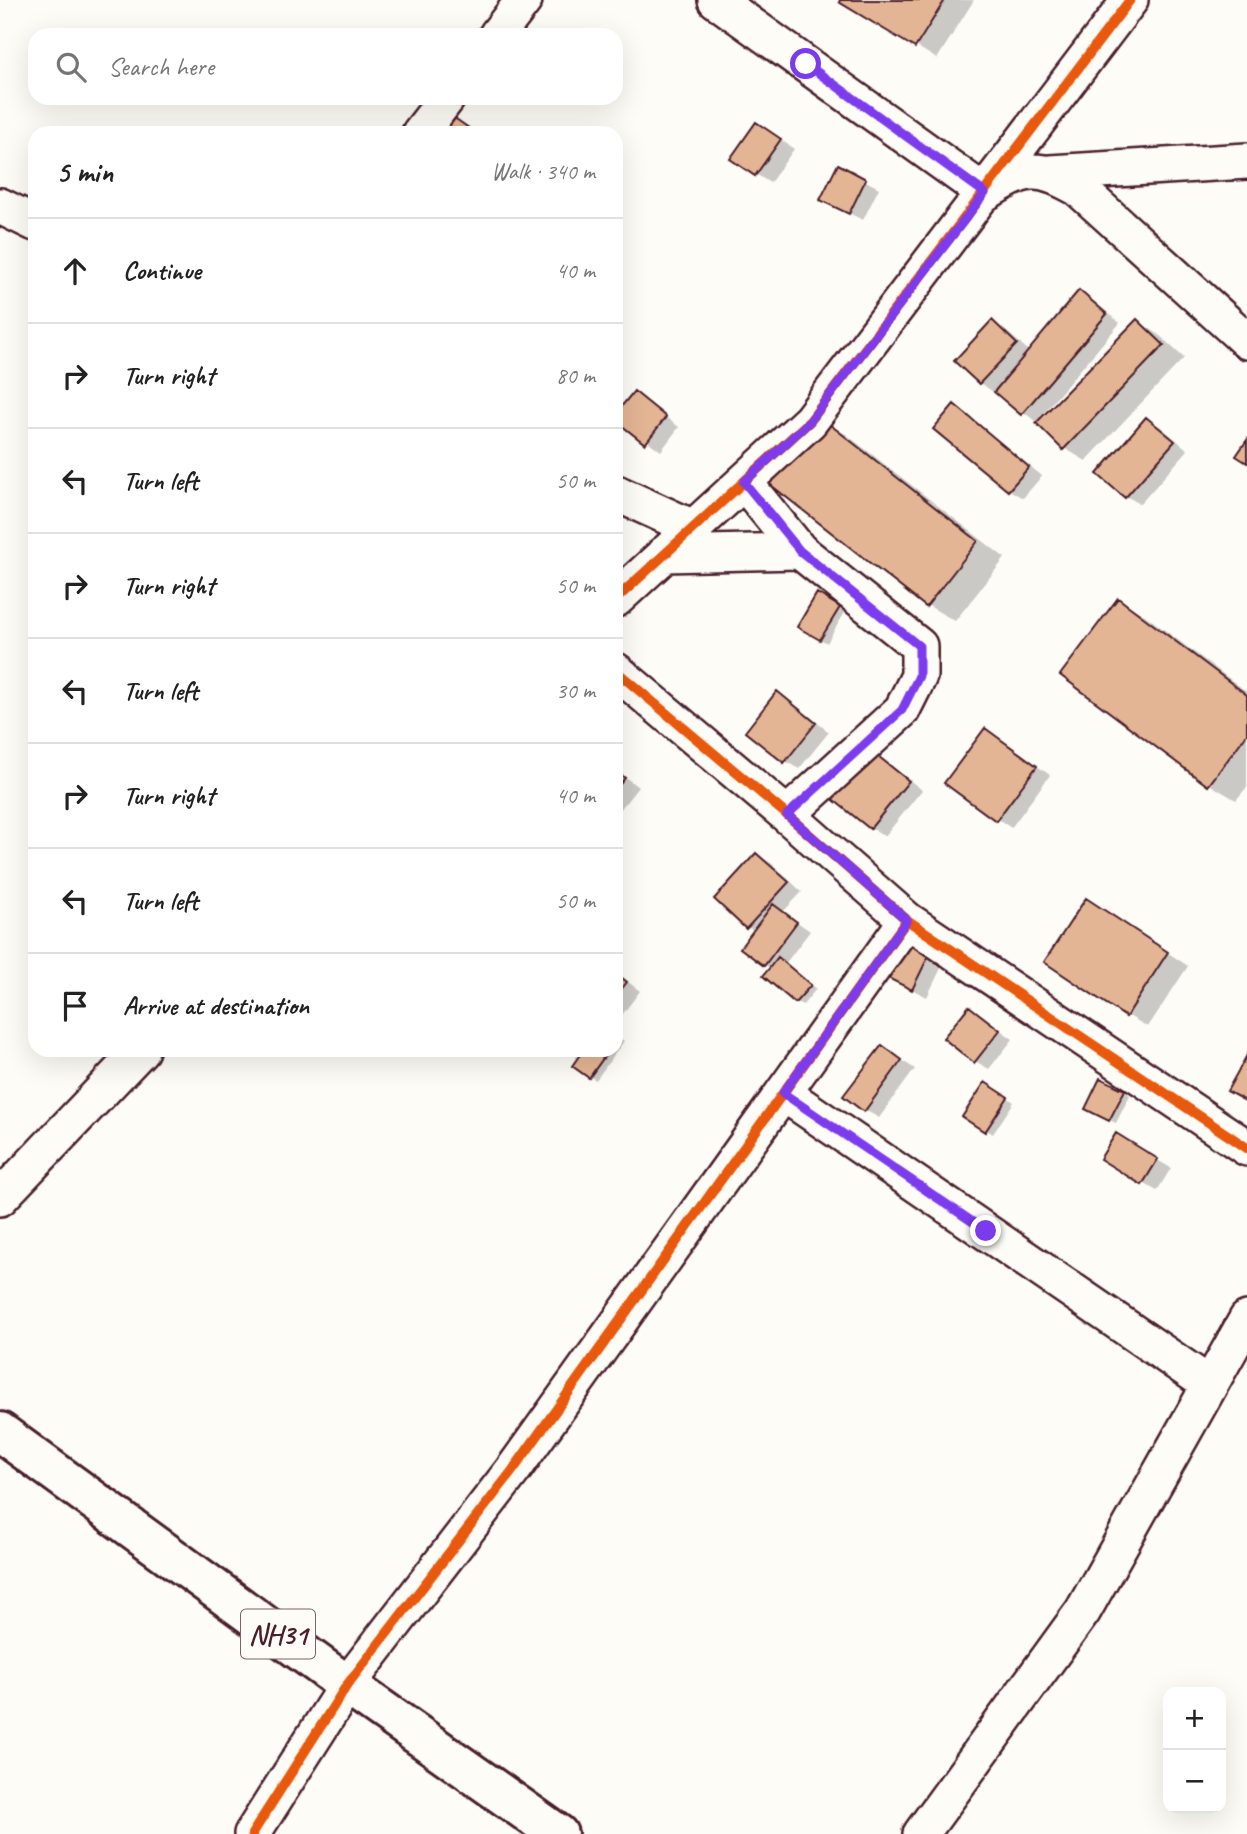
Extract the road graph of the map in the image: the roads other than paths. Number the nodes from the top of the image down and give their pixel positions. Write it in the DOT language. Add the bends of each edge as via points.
graph roads {
  1 [pos="524,0"];
  2 [pos="716,0"];
  3 [pos="1130,0"];
  4 [pos="502,28"];
  5 [pos="442,105"];
  6 [pos="425,126"];
  7 [pos="1247,161"];
  8 [pos="1050,173"];
  9 [pos="985,193"];
  10 [pos="0,206"];
  11 [pos="28,220"];
  12 [pos="1247,341"];
  13 [pos="744,482"];
  14 [pos="623,496"];
  15 [pos="693,528"];
  16 [pos="800,551"];
  17 [pos="664,554"];
  18 [pos="623,592"];
  19 [pos="623,676"];
  20 [pos="787,815"];
  21 [pos="907,920"];
  22 [pos="134,1057"];
  23 [pos="783,1093"];
  24 [pos="1247,1148"];
  25 [pos="0,1198"];
  26 [pos="1247,1319"];
  27 [pos="1210,1385"];
  28 [pos="0,1432"];
  29 [pos="347,1685"];
  30 [pos="252,1834"];
  31 [pos="558,1834"];
  32 [pos="921,1834"];
  1 -- 4 [label="street"];
  2 -- 9 [label="street"];
  3 -- 9 [label="street"];
  5 -- 6 [label="street"];
  7 -- 8 [label="street"];
  8 -- 9 [label="street" via="1017,174"];
  8 -- 12 [label="street" via="1078,188"];
  9 -- 13 [label="street" via="810,421"];
  10 -- 11 [label="street"];
  13 -- 15 [label="street"];
  13 -- 16 [label="street"];
  14 -- 15 [label="street"];
  15 -- 17 [label="street"];
  16 -- 17 [label="street"];
  16 -- 20 [label="street" via="919,646 919,676 902,710"];
  17 -- 18 [label="street"];
  19 -- 20 [label="street"];
  20 -- 21 [label="street"];
  21 -- 23 [label="street"];
  21 -- 24 [label="street"];
  22 -- 25 [label="street"];
  23 -- 27 [label="street"];
  23 -- 29 [label="street" via="513,1470"];
  26 -- 27 [label="street"];
  27 -- 32 [label="street" via="1083,1611"];
  28 -- 29 [label="highway, NH31"];
  29 -- 30 [label="street"];
  29 -- 31 [label="highway, NH31"];
}
